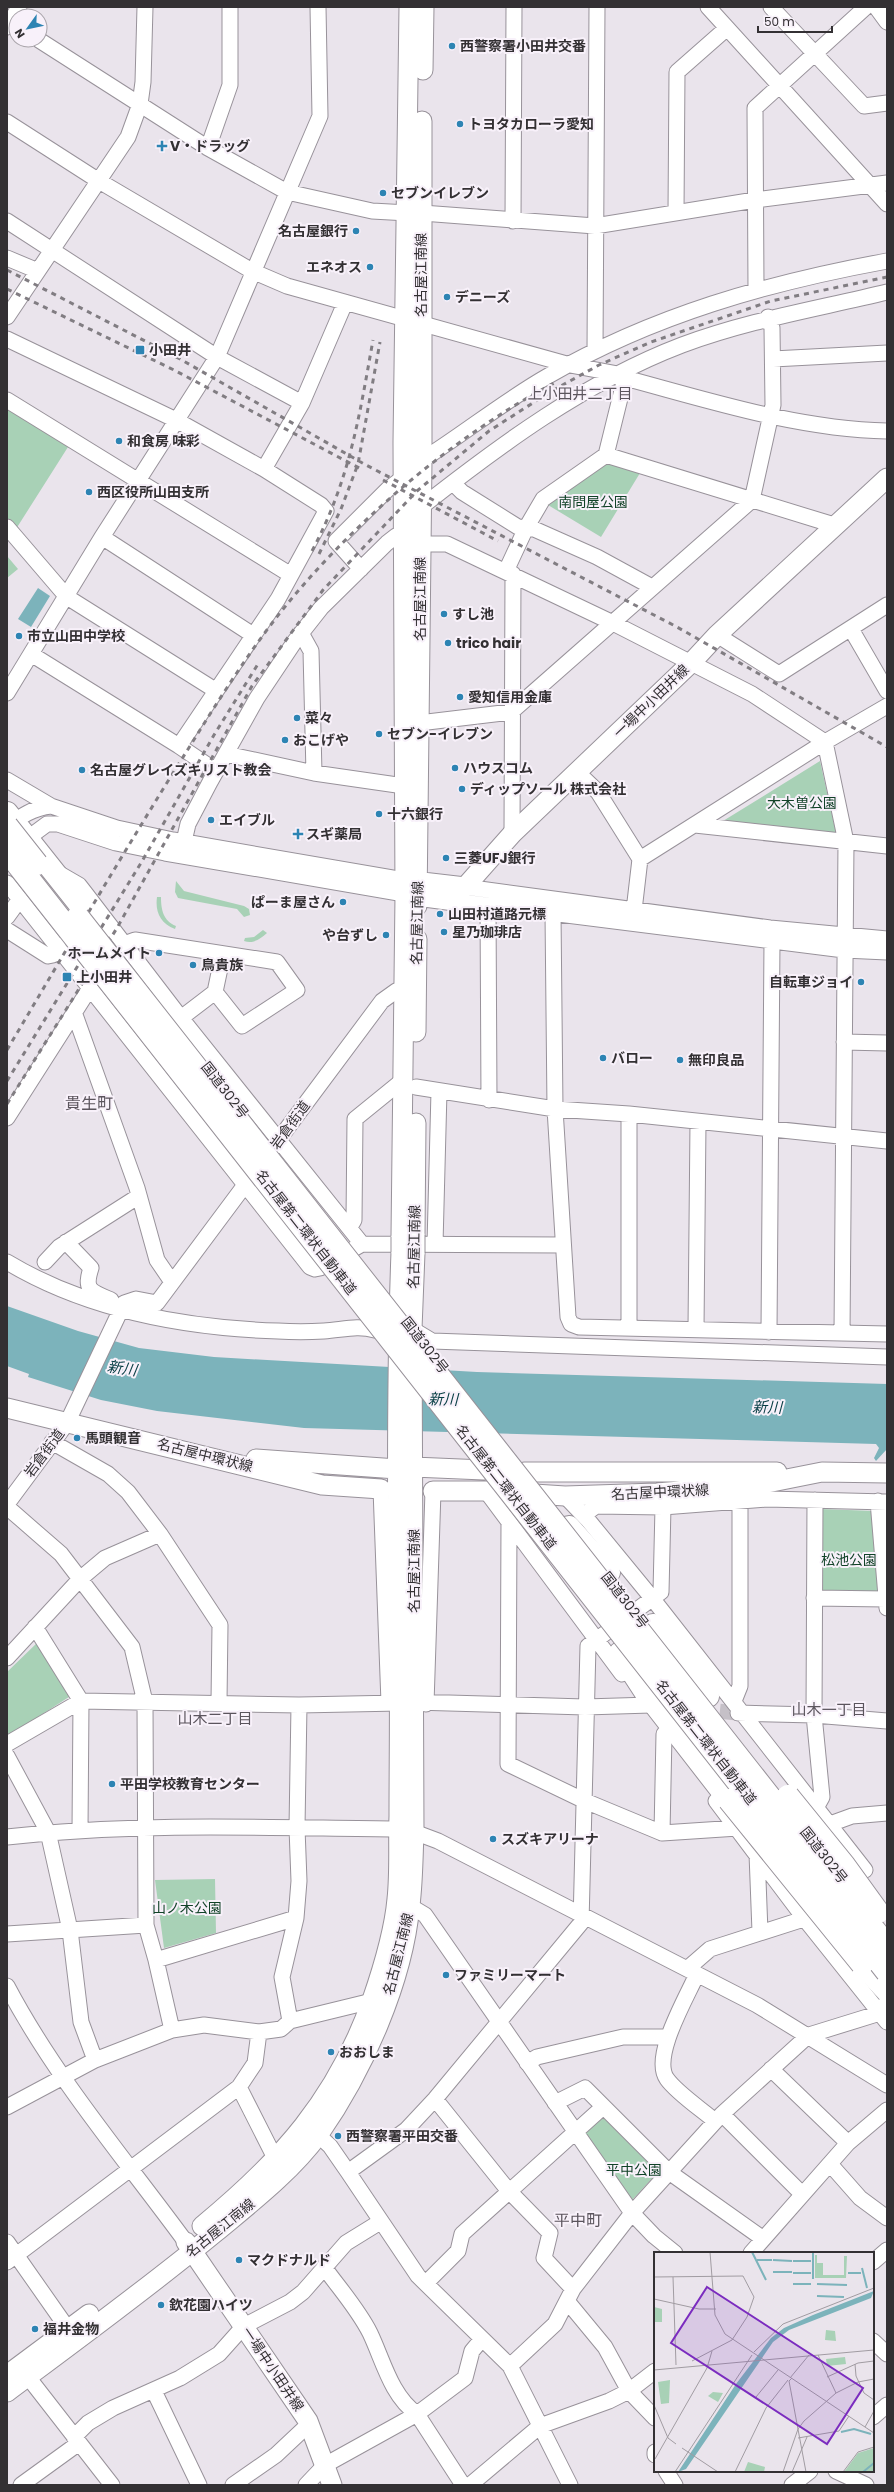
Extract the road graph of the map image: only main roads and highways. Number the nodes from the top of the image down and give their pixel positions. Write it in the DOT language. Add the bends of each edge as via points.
graph roads {
  1 [pos="409,7"];
  2 [pos="424,7"];
  3 [pos="414,213"];
  4 [pos="413,320"];
  5 [pos="887,478"];
  6 [pos="9,822"];
  7 [pos="7,851"];
  8 [pos="7,864"];
  9 [pos="411,888"];
  10 [pos="410,1084"];
  11 [pos="405,1320"];
  12 [pos="398,1359"];
  13 [pos="410,1387"];
  14 [pos="7,1408"];
  15 [pos="209,1455"];
  16 [pos="405,1464"];
  17 [pos="524,1472"];
  18 [pos="822,1472"];
  19 [pos="887,1473"];
  20 [pos="486,1477"];
  21 [pos="381,1489"];
  22 [pos="433,1491"];
  23 [pos="557,1500"];
  24 [pos="650,1627"];
  25 [pos="622,1650"];
  26 [pos="406,1830"];
  27 [pos="887,1924"];
  28 [pos="887,1934"];
  29 [pos="887,1946"];
  30 [pos="887,1972"];
  31 [pos="887,1985"];
  32 [pos="887,1991"];
  33 [pos="189,2246"];
  34 [pos="7,2375"];
  35 [pos="7,2392"];
  36 [pos="332,2485"];
  1 -- 3 [label="main road, 名古屋江南線"];
  2 -- 3 [label="main road, 名古屋江南線"];
  3 -- 4 [label="main road, 名古屋江南線"];
  4 -- 9 [label="main road, 名古屋江南線" via="404,477 404,786"];
  4 -- 9 [label="main road, 名古屋江南線" via="422,460 420,723"];
  5 -- 9 [label="main road, 一場中小田井線" via="717,635 692,663 512,834 463,895"];
  6 -- 11 [label="highway, 国道302号" via="28,838"];
  6 -- 29 [label="highway, 名古屋第二環状自動車道, bridge"];
  7 -- 30 [label="highway, 名古屋第二環状自動車道, bridge"];
  8 -- 12 [label="highway" via="54,934 178,1082"];
  9 -- 10 [label="main road, 名古屋江南線"];
  9 -- 10 [label="main road, 名古屋江南線" via="403,990"];
  10 -- 11 [label="main road, 名古屋江南線"];
  11 -- 12 [label="main road, 名古屋江南線"];
  11 -- 13 [label="main road, 名古屋江南線"];
  11 -- 17 [label="highway, 国道302号"];
  12 -- 13 [label="highway"];
  13 -- 16 [label="main road, 名古屋江南線"];
  13 -- 20 [label="highway"];
  14 -- 15 [label="main road, 名古屋中環状線" via="71,1416"];
  15 -- 16 [label="main road"];
  15 -- 21 [label="main road, 名古屋中環状線" via="322,1485"];
  16 -- 20 [label="main road"];
  16 -- 26 [label="main road, 名古屋江南線"];
  17 -- 18 [label="main road"];
  17 -- 23 [label="highway, 国道302号"];
  18 -- 19 [label="main road, 名古屋中環状線"];
  18 -- 23 [label="main road, 名古屋中環状線" via="762,1484 715,1489 601,1500"];
  20 -- 22 [label="main road, 名古屋中環状線"];
  20 -- 23 [label="main road, 名古屋中環状線"];
  20 -- 25 [label="highway" via="587,1600"];
  23 -- 24 [label="highway, 国道302号"];
  24 -- 27 [label="highway, bridge" via="716,1692"];
  24 -- 28 [label="highway, 国道302号"];
  25 -- 31 [label="highway"];
  25 -- 32 [label="highway, bridge" via="646,1693 729,1800 798,1887"];
  26 -- 33 [label="main road, 名古屋江南線" via="397,1901 387,1952 372,2001 351,2051 331,2088 307,2123 276,2160"];
  26 -- 33 [label="main road, 名古屋江南線" via="410,1906 401,1956 383,2014 363,2059 318,2135 286,2170 259,2196"];
  33 -- 34 [label="main road, 名古屋江南線" via="68,2329"];
  33 -- 35 [label="main road, 名古屋江南線"];
  33 -- 36 [label="main road, 一場中小田井線" via="309,2424"];
}
